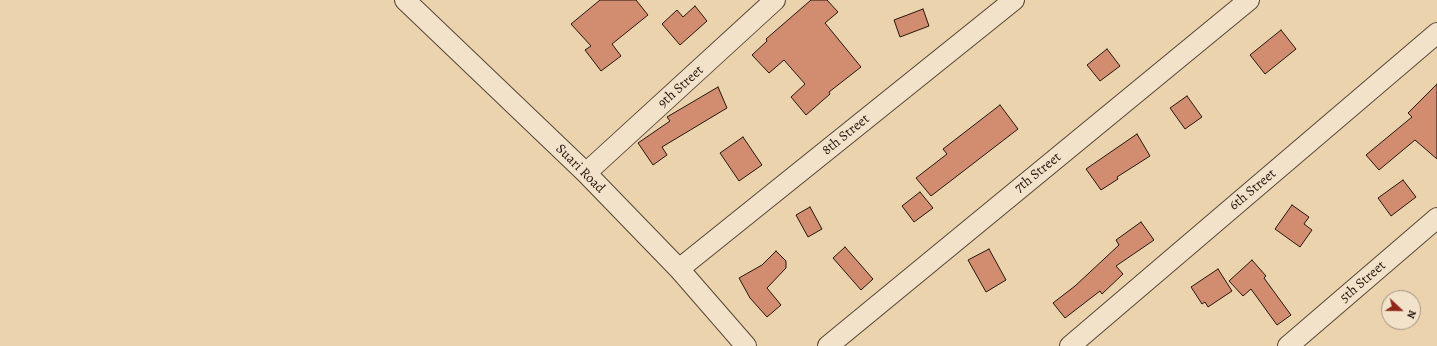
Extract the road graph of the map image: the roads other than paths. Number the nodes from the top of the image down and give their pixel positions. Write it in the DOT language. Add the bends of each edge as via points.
graph roads {
  1 [pos="775,0"];
  2 [pos="1014,0"];
  3 [pos="1249,0"];
  4 [pos="416,4"];
  5 [pos="1437,33"];
  6 [pos="586,173"];
  7 [pos="1437,218"];
  8 [pos="679,269"];
  9 [pos="746,346"];
  10 [pos="828,346"];
  11 [pos="1070,346"];
  12 [pos="1288,346"];
  1 -- 6 [label="street, 9th Street"];
  2 -- 8 [label="street, 8th Street"];
  3 -- 10 [label="street, 7th Street"];
  4 -- 6 [label="street, Suari Road"];
  5 -- 11 [label="street, 6th Street"];
  6 -- 8 [label="street, Suari Road"];
  7 -- 12 [label="street, 5th Street"];
  8 -- 9 [label="street, Suari Road"];
}
